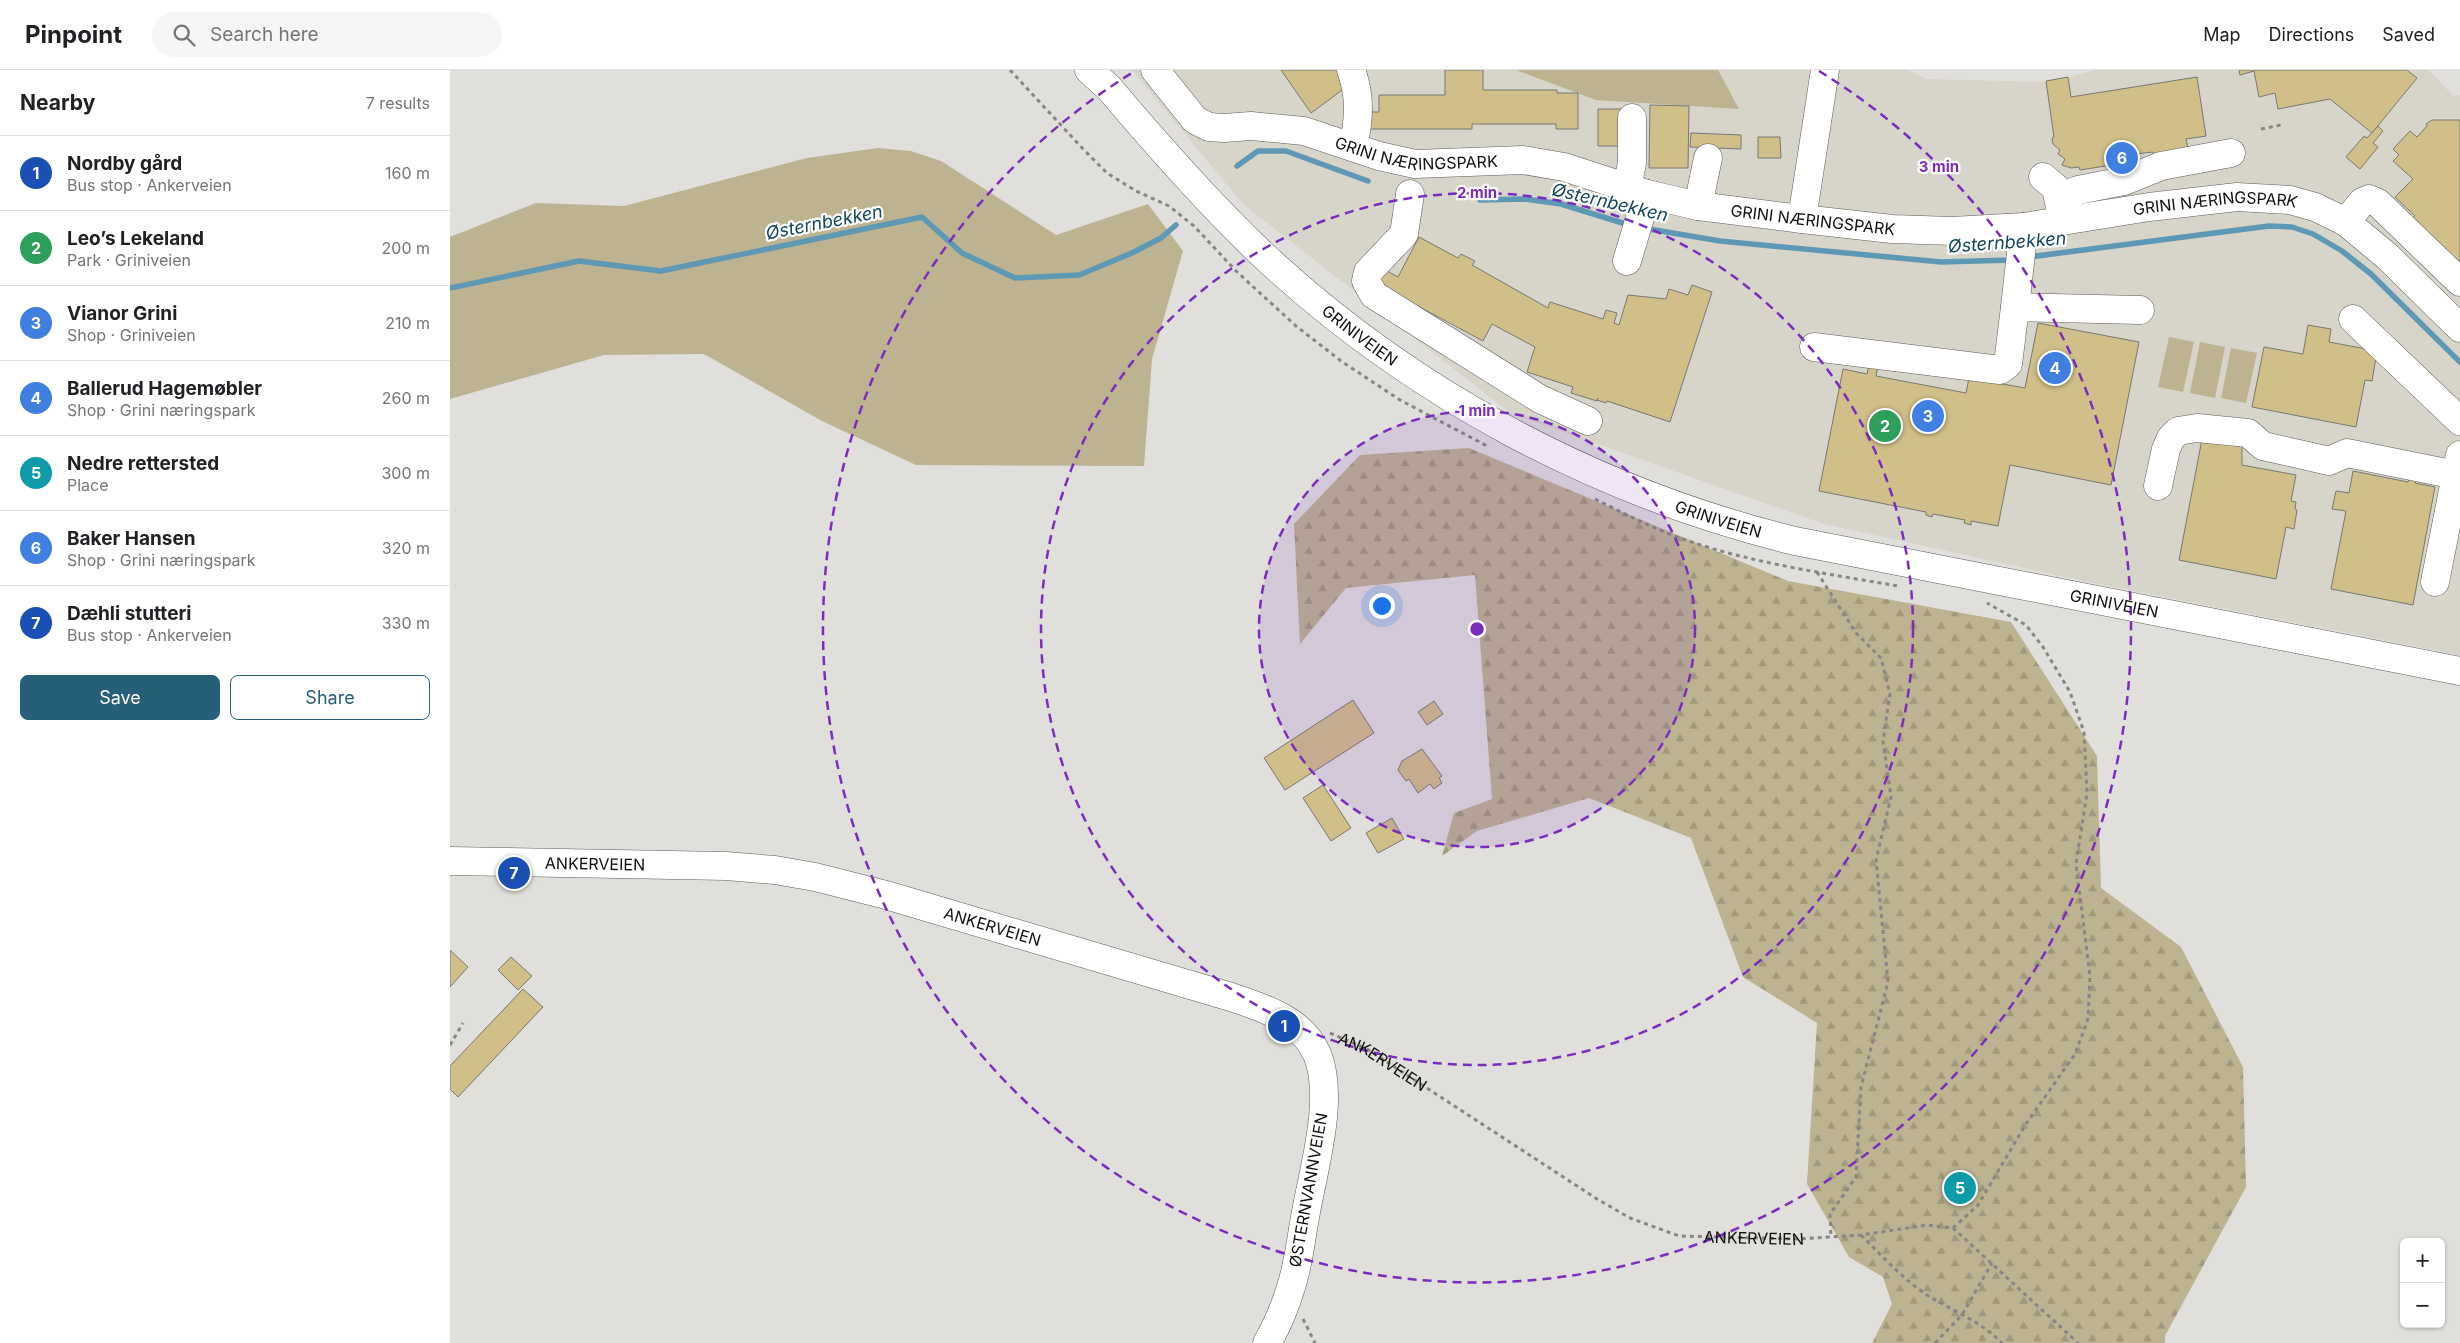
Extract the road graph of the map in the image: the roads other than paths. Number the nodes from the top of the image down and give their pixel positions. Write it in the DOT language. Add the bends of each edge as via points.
graph roads {
  1 [pos="1089,70"];
  2 [pos="1155,70"];
  3 [pos="1351,70"];
  4 [pos="1825,70"];
  5 [pos="1102,79"];
  6 [pos="1632,118"];
  7 [pos="1353,147"];
  8 [pos="2231,153"];
  9 [pos="1708,158"];
  10 [pos="2043,177"];
  11 [pos="1637,191"];
  12 [pos="1410,194"];
  13 [pos="1698,206"];
  14 [pos="2061,210"];
  15 [pos="1802,219"];
  16 [pos="2346,222"];
  17 [pos="1634,241"];
  18 [pos="2022,247"];
  19 [pos="2460,282"];
  20 [pos="2015,307"];
  21 [pos="2140,310"];
  22 [pos="2353,319"];
  23 [pos="2460,328"];
  24 [pos="1814,347"];
  25 [pos="1588,421"];
  26 [pos="2460,421"];
  27 [pos="2458,465"];
  28 [pos="2158,486"];
  29 [pos="2445,566"];
  30 [pos="2460,671"];
  31 [pos="450,861"];
  32 [pos="1305,1036"];
  33 [pos="1267,1343"];
  1 -- 5 [label="street, GRINIVEIEN"];
  2 -- 7 [label="street, GRINI NÆRINGSPARK" via="1195,120 1209,127 1251,126 1304,131"];
  3 -- 7 [label="street" via="1359,96 1359,120"];
  4 -- 15 [label="street"];
  5 -- 30 [label="street, GRINIVEIEN" via="1225,218 1264,256 1351,328 1400,364 1494,423 1616,483 1714,519 1795,541"];
  6 -- 11 [label="street" via="1632,163"];
  7 -- 11 [label="street, GRINI NÆRINGSPARK" via="1415,164 1523,160 1564,167"];
  8 -- 14 [label="street" via="2161,166 2124,181 2078,190"];
  9 -- 13 [label="street"];
  10 -- 14 [label="street" via="2056,188"];
  11 -- 13 [label="street, GRINI NÆRINGSPARK"];
  11 -- 17 [label="street"];
  12 -- 25 [label="street" via="1404,234 1368,272 1366,281 1374,295 1540,399"];
  13 -- 15 [label="street, GRINI NÆRINGSPARK"];
  14 -- 16 [label="street, GRINI NÆRINGSPARK" via="2237,197 2290,200 2315,207"];
  14 -- 18 [label="street, GRINI NÆRINGSPARK"];
  15 -- 18 [label="street, GRINI NÆRINGSPARK" via="1902,230 1952,231"];
  16 -- 19 [label="street" via="2362,202 2369,200 2378,204"];
  16 -- 23 [label="street, GRINI NÆRINGSPARK" via="2388,257"];
  18 -- 20 [label="street"];
  20 -- 21 [label="street"];
  20 -- 24 [label="street" via="2008,364 2000,370"];
  22 -- 26 [label="street"];
  27 -- 28 [label="street" via="2347,453 2329,461 2264,446 2248,433 2197,428 2178,431 2171,438"];
  27 -- 29 [label="street"];
  31 -- 32 [label="street, ANKERVEIEN" via="726,866 815,877 1253,1004 1285,1019"];
  32 -- 33 [label="street, ØSTERNVANNVEIEN" via="1320,1065 1323,1108 1292,1286"];
}
